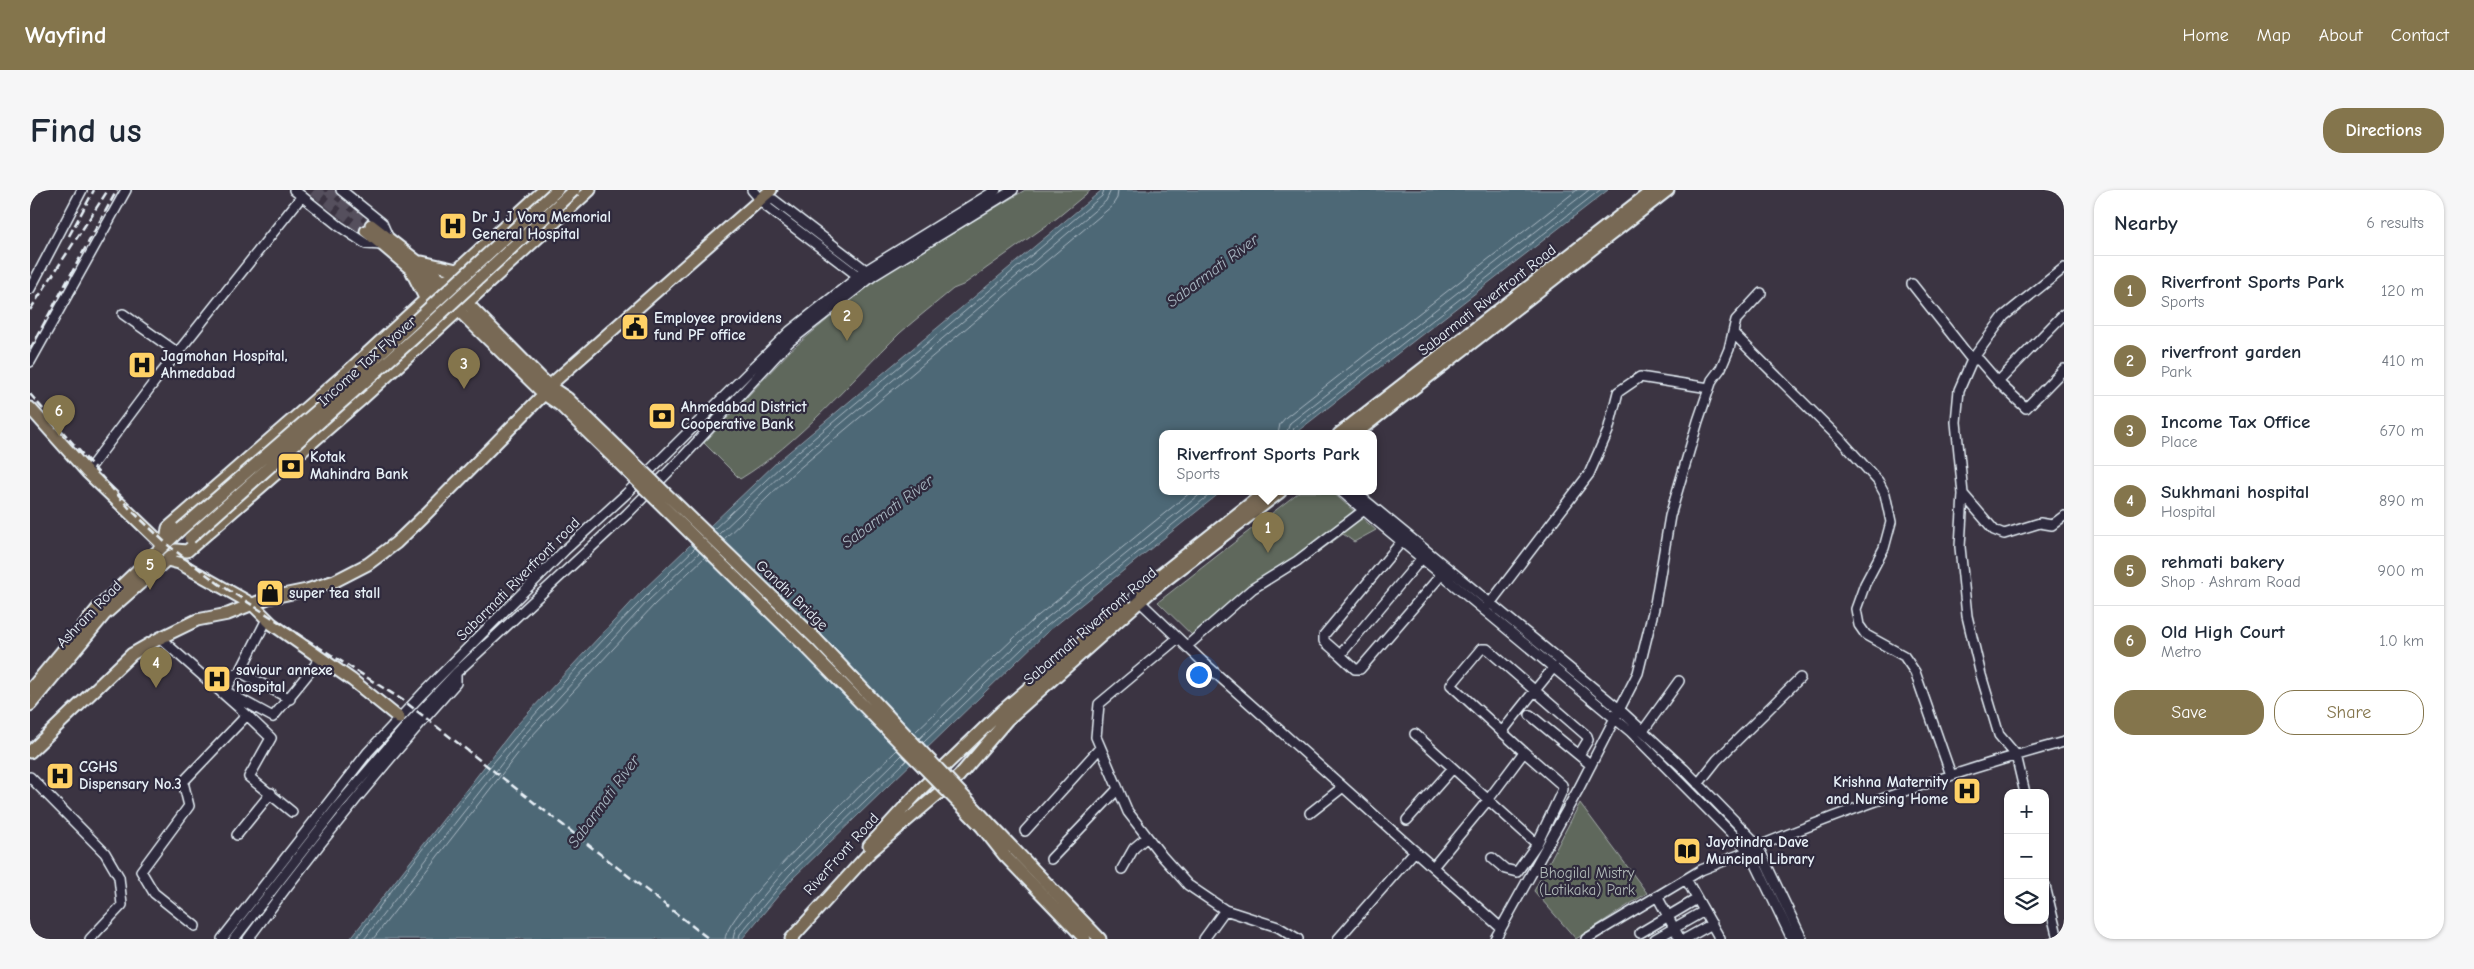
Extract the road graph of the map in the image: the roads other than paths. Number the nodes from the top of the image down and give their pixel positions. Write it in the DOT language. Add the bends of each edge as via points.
graph roads {
  1 [pos="82,190"];
  2 [pos="126,190"];
  3 [pos="294,190"];
  4 [pos="341,190"];
  5 [pos="544,190"];
  6 [pos="557,190"];
  7 [pos="574,190"];
  8 [pos="590,190"];
  9 [pos="752,190"];
  10 [pos="771,190"];
  11 [pos="996,190"];
  12 [pos="1013,190"];
  13 [pos="1653,190"];
  14 [pos="1668,190"];
  15 [pos="302,196"];
  16 [pos="762,198"];
  17 [pos="368,228"];
  18 [pos="386,242"];
  19 [pos="412,263"];
  20 [pos="2064,268"];
  21 [pos="457,270"];
  22 [pos="870,272"];
  23 [pos="862,279"];
  24 [pos="1912,284"];
  25 [pos="441,286"];
  26 [pos="30,290"];
  27 [pos="480,291"];
  28 [pos="1761,293"];
  29 [pos="426,300"];
  30 [pos="459,306"];
  31 [pos="123,314"];
  32 [pos="2064,314"];
  33 [pos="446,323"];
  34 [pos="488,332"];
  35 [pos="1733,333"];
  36 [pos="178,353"];
  37 [pos="1972,360"];
  38 [pos="30,362"];
  39 [pos="2064,369"];
  40 [pos="1998,382"];
  41 [pos="1709,388"];
  42 [pos="546,390"];
  43 [pos="30,408"];
  44 [pos="1344,430"];
  45 [pos="1360,430"];
  46 [pos="87,472"];
  47 [pos="1963,494"];
  48 [pos="1261,495"];
  49 [pos="1276,495"];
  50 [pos="1346,495"];
  51 [pos="1359,495"];
  52 [pos="1364,510"];
  53 [pos="2064,516"];
  54 [pos="1402,541"];
  55 [pos="165,543"];
  56 [pos="176,550"];
  57 [pos="1422,558"];
  58 [pos="167,560"];
  59 [pos="1442,574"];
  60 [pos="1136,599"];
  61 [pos="1491,602"];
  62 [pos="252,604"];
  63 [pos="1485,610"];
  64 [pos="267,619"];
  65 [pos="160,638"];
  66 [pos="1178,638"];
  67 [pos="1187,646"];
  68 [pos="1340,655"];
  69 [pos="321,658"];
  70 [pos="1554,667"];
  71 [pos="240,672"];
  72 [pos="456,673"];
  73 [pos="1800,678"];
  74 [pos="1679,681"];
  75 [pos="1536,689"];
  76 [pos="30,690"];
  77 [pos="290,699"];
  78 [pos="30,705"];
  79 [pos="1619,709"];
  80 [pos="247,715"];
  81 [pos="1530,715"];
  82 [pos="400,718"];
  83 [pos="1615,718"];
  84 [pos="1643,731"];
  85 [pos="1502,732"];
  86 [pos="1415,734"];
  87 [pos="2064,742"];
  88 [pos="1100,748"];
  89 [pos="30,752"];
  90 [pos="1524,752"];
  91 [pos="2016,754"];
  92 [pos="1579,755"];
  93 [pos="1591,765"];
  94 [pos="1453,768"];
  95 [pos="1951,774"];
  96 [pos="30,777"];
  97 [pos="1698,784"];
  98 [pos="1343,787"];
  99 [pos="921,789"];
  100 [pos="1118,789"];
  101 [pos="2023,789"];
  102 [pos="271,794"];
  103 [pos="934,799"];
  104 [pos="1488,800"];
  105 [pos="292,812"];
  106 [pos="1310,813"];
  107 [pos="1407,820"];
  108 [pos="985,825"];
  109 [pos="1025,831"];
  110 [pos="237,835"];
  111 [pos="1147,837"];
  112 [pos="1537,844"];
  113 [pos="1753,848"];
  114 [pos="1415,851"];
  115 [pos="1492,858"];
  116 [pos="1050,859"];
  117 [pos="1433,867"];
  118 [pos="1122,869"];
  119 [pos="1686,878"];
  120 [pos="1657,896"];
  121 [pos="1697,898"];
  122 [pos="2049,902"];
  123 [pos="1225,910"];
  124 [pos="1704,911"];
  125 [pos="1668,916"];
  126 [pos="1712,924"];
  127 [pos="195,926"];
  128 [pos="1501,928"];
  129 [pos="1674,928"];
  130 [pos="1640,933"];
  131 [pos="1208,938"];
  132 [pos="1717,938"];
  133 [pos="90,939"];
  134 [pos="222,939"];
  135 [pos="234,939"];
  136 [pos="248,939"];
  137 [pos="784,939"];
  138 [pos="791,939"];
  139 [pos="1084,939"];
  140 [pos="1100,939"];
  141 [pos="1298,939"];
  142 [pos="1338,939"];
  143 [pos="1494,939"];
  144 [pos="1586,939"];
  145 [pos="1655,939"];
  146 [pos="1680,939"];
  147 [pos="1686,939"];
  148 [pos="1792,939"];
  149 [pos="1802,939"];
  150 [pos="2058,939"];
  1 -- 26 [label="street"];
  2 -- 38 [label="street"];
  3 -- 15 [label="street"];
  4 -- 18 [label="street" via="382,223"];
  5 -- 21 [label="main road"];
  6 -- 55 [label="main road, Income Tax Flyover, bridge" via="324,405"];
  7 -- 56 [label="main road, Income Tax Flyover, bridge" via="433,321"];
  8 -- 27 [label="main road"];
  9 -- 16 [label="street"];
  10 -- 16 [label="main road"];
  11 -- 22 [label="street"];
  12 -- 22 [label="street"];
  13 -- 44 [label="main road, Sabarmati Riverfront Road"];
  14 -- 45 [label="main road, Sabarmati Riverfront Road"];
  15 -- 18 [label="street" via="366,244"];
  15 -- 36 [label="street"];
  16 -- 22 [label="street" via="774,200"];
  16 -- 23 [label="street" via="767,207"];
  16 -- 42 [label="main road"];
  17 -- 18 [label="main road"];
  18 -- 19 [label="main road"];
  19 -- 21 [label="main road"];
  19 -- 25 [label="main road"];
  19 -- 29 [label="main road"];
  20 -- 37 [label="street" via="2004,316"];
  21 -- 25 [label="main road"];
  22 -- 23 [label="street, Sabarmati Riverfront road"];
  23 -- 72 [label="street, Sabarmati Riverfront road" via="789,342 627,514"];
  23 -- 82 [label="street, Sabarmati Riverfront road" via="790,331 565,550"];
  24 -- 37 [label="street"];
  25 -- 29 [label="main road"];
  25 -- 30 [label="main road"];
  25 -- 30 [label="main road" via="456,292"];
  27 -- 30 [label="main road"];
  27 -- 34 [label="main road"];
  28 -- 35 [label="street" via="1736,320"];
  29 -- 55 [label="main road" via="168,528"];
  30 -- 33 [label="main road"];
  30 -- 34 [label="main road, Gandhi Bridge"];
  31 -- 36 [label="street"];
  32 -- 40 [label="street"];
  33 -- 34 [label="main road"];
  33 -- 56 [label="main road" via="187,551"];
  34 -- 42 [label="main road, Gandhi Bridge"];
  35 -- 41 [label="street" via="1721,368"];
  35 -- 95 [label="street" via="1840,439 1878,480 1885,494 1891,522 1884,548 1856,608 1859,626 1866,635 1904,656 1915,672"];
  36 -- 46 [label="street"];
  37 -- 40 [label="street" via="1979,360"];
  37 -- 47 [label="street" via="1959,390 1956,422"];
  39 -- 40 [label="street" via="2026,408"];
  41 -- 61 [label="street" via="1640,377 1618,392 1608,431 1589,474"];
  41 -- 79 [label="street" via="1670,516 1655,604 1638,672"];
  42 -- 62 [label="main road" via="423,517 368,564 335,581"];
  42 -- 108 [label="main road, Gandhi Bridge, bridge" via="564,402"];
  43 -- 46 [label="main road"];
  46 -- 55 [label="main road"];
  47 -- 53 [label="street" via="1994,530 2004,534 2040,523 2052,525"];
  47 -- 91 [label="street" via="1960,547 1967,616 1999,735"];
  48 -- 60 [label="main road, Sabarmati Riverfront Road"];
  49 -- 60 [label="main road, Sabarmati Riverfront Road"];
  50 -- 52 [label="street"];
  51 -- 61 [label="street"];
  52 -- 54 [label="street"];
  52 -- 67 [label="street" via="1297,561 1252,589"];
  54 -- 57 [label="street"];
  54 -- 68 [label="street" via="1324,635 1324,641"];
  55 -- 76 [label="main road, Ashram Road" via="98,608"];
  56 -- 58 [label="main road, Ashram Road"];
  57 -- 59 [label="street"];
  57 -- 68 [label="street"];
  58 -- 62 [label="main road" via="179,563"];
  58 -- 78 [label="main road, Ashram Road" via="105,614"];
  59 -- 63 [label="street"];
  59 -- 68 [label="street" via="1360,669 1355,669"];
  60 -- 66 [label="street"];
  60 -- 99 [label="main road, Sabarmati Riverfront Road" via="1002,711"];
  60 -- 103 [label="main road, Sabarmati Riverfront Road" via="1007,720 959,776"];
  61 -- 63 [label="street"];
  61 -- 79 [label="street"];
  62 -- 64 [label="main road"];
  62 -- 65 [label="main road" via="228,614 197,620"];
  63 -- 70 [label="street"];
  64 -- 69 [label="main road"];
  64 -- 71 [label="street"];
  65 -- 80 [label="street"];
  65 -- 89 [label="main road" via="132,654"];
  66 -- 67 [label="street"];
  66 -- 88 [label="street" via="1099,704 1096,737"];
  67 -- 98 [label="street"];
  69 -- 77 [label="street"];
  69 -- 82 [label="main road"];
  70 -- 75 [label="street"];
  70 -- 83 [label="street"];
  71 -- 77 [label="street"];
  71 -- 77 [label="street" via="235,674 225,691 273,717"];
  72 -- 135 [label="street, Sabarmati Riverfront road" via="375,761"];
  72 -- 136 [label="street" via="456,684 386,761 306,859"];
  73 -- 97 [label="street" via="1717,760"];
  74 -- 84 [label="street"];
  75 -- 85 [label="street"];
  75 -- 85 [label="street" via="1484,648 1452,681 1452,688"];
  75 -- 92 [label="street" via="1587,736"];
  79 -- 83 [label="street"];
  79 -- 84 [label="street"];
  80 -- 102 [label="street" via="272,738 249,777"];
  80 -- 127 [label="street" via="183,782 189,806 141,871 154,893"];
  81 -- 92 [label="street"];
  82 -- 134 [label="street, Sabarmati Riverfront road" via="331,798"];
  83 -- 93 [label="street"];
  83 -- 113 [label="street" via="1732,836"];
  84 -- 97 [label="street"];
  85 -- 90 [label="street"];
  86 -- 94 [label="street"];
  87 -- 91 [label="street"];
  88 -- 100 [label="street"];
  88 -- 109 [label="street"];
  90 -- 104 [label="street"];
  90 -- 112 [label="street" via="1563,789"];
  91 -- 95 [label="street"];
  91 -- 101 [label="street"];
  92 -- 93 [label="street"];
  93 -- 128 [label="street"];
  94 -- 104 [label="street"];
  94 -- 107 [label="street"];
  95 -- 113 [label="street"];
  96 -- 133 [label="street" via="106,853 120,878 122,905"];
  97 -- 113 [label="street"];
  98 -- 106 [label="street"];
  98 -- 114 [label="street"];
  99 -- 137 [label="main road, RiverFront Road"];
  100 -- 111 [label="street" via="1128,812"];
  100 -- 116 [label="street"];
  102 -- 105 [label="street"];
  102 -- 110 [label="street"];
  103 -- 138 [label="main road, RiverFront Road" via="871,851"];
  104 -- 112 [label="street"];
  104 -- 117 [label="street"];
  108 -- 139 [label="main road"];
  108 -- 140 [label="main road"];
  111 -- 118 [label="street" via="1134,848"];
  111 -- 123 [label="street" via="1188,885"];
  112 -- 115 [label="street" via="1518,872 1505,869"];
  113 -- 119 [label="street"];
  113 -- 148 [label="street"];
  113 -- 149 [label="street"];
  114 -- 117 [label="street"];
  114 -- 142 [label="street"];
  117 -- 128 [label="street"];
  119 -- 120 [label="street"];
  119 -- 121 [label="street"];
  120 -- 125 [label="street"];
  120 -- 144 [label="street"];
  121 -- 124 [label="street"];
  121 -- 125 [label="street"];
  122 -- 150 [label="street"];
  123 -- 131 [label="street"];
  123 -- 141 [label="street" via="1278,927"];
  124 -- 126 [label="street"];
  124 -- 129 [label="street"];
  125 -- 129 [label="street"];
  125 -- 130 [label="street"];
  126 -- 132 [label="street"];
  126 -- 147 [label="street"];
  128 -- 143 [label="street"];
  129 -- 145 [label="street"];
  129 -- 146 [label="street"];
}
